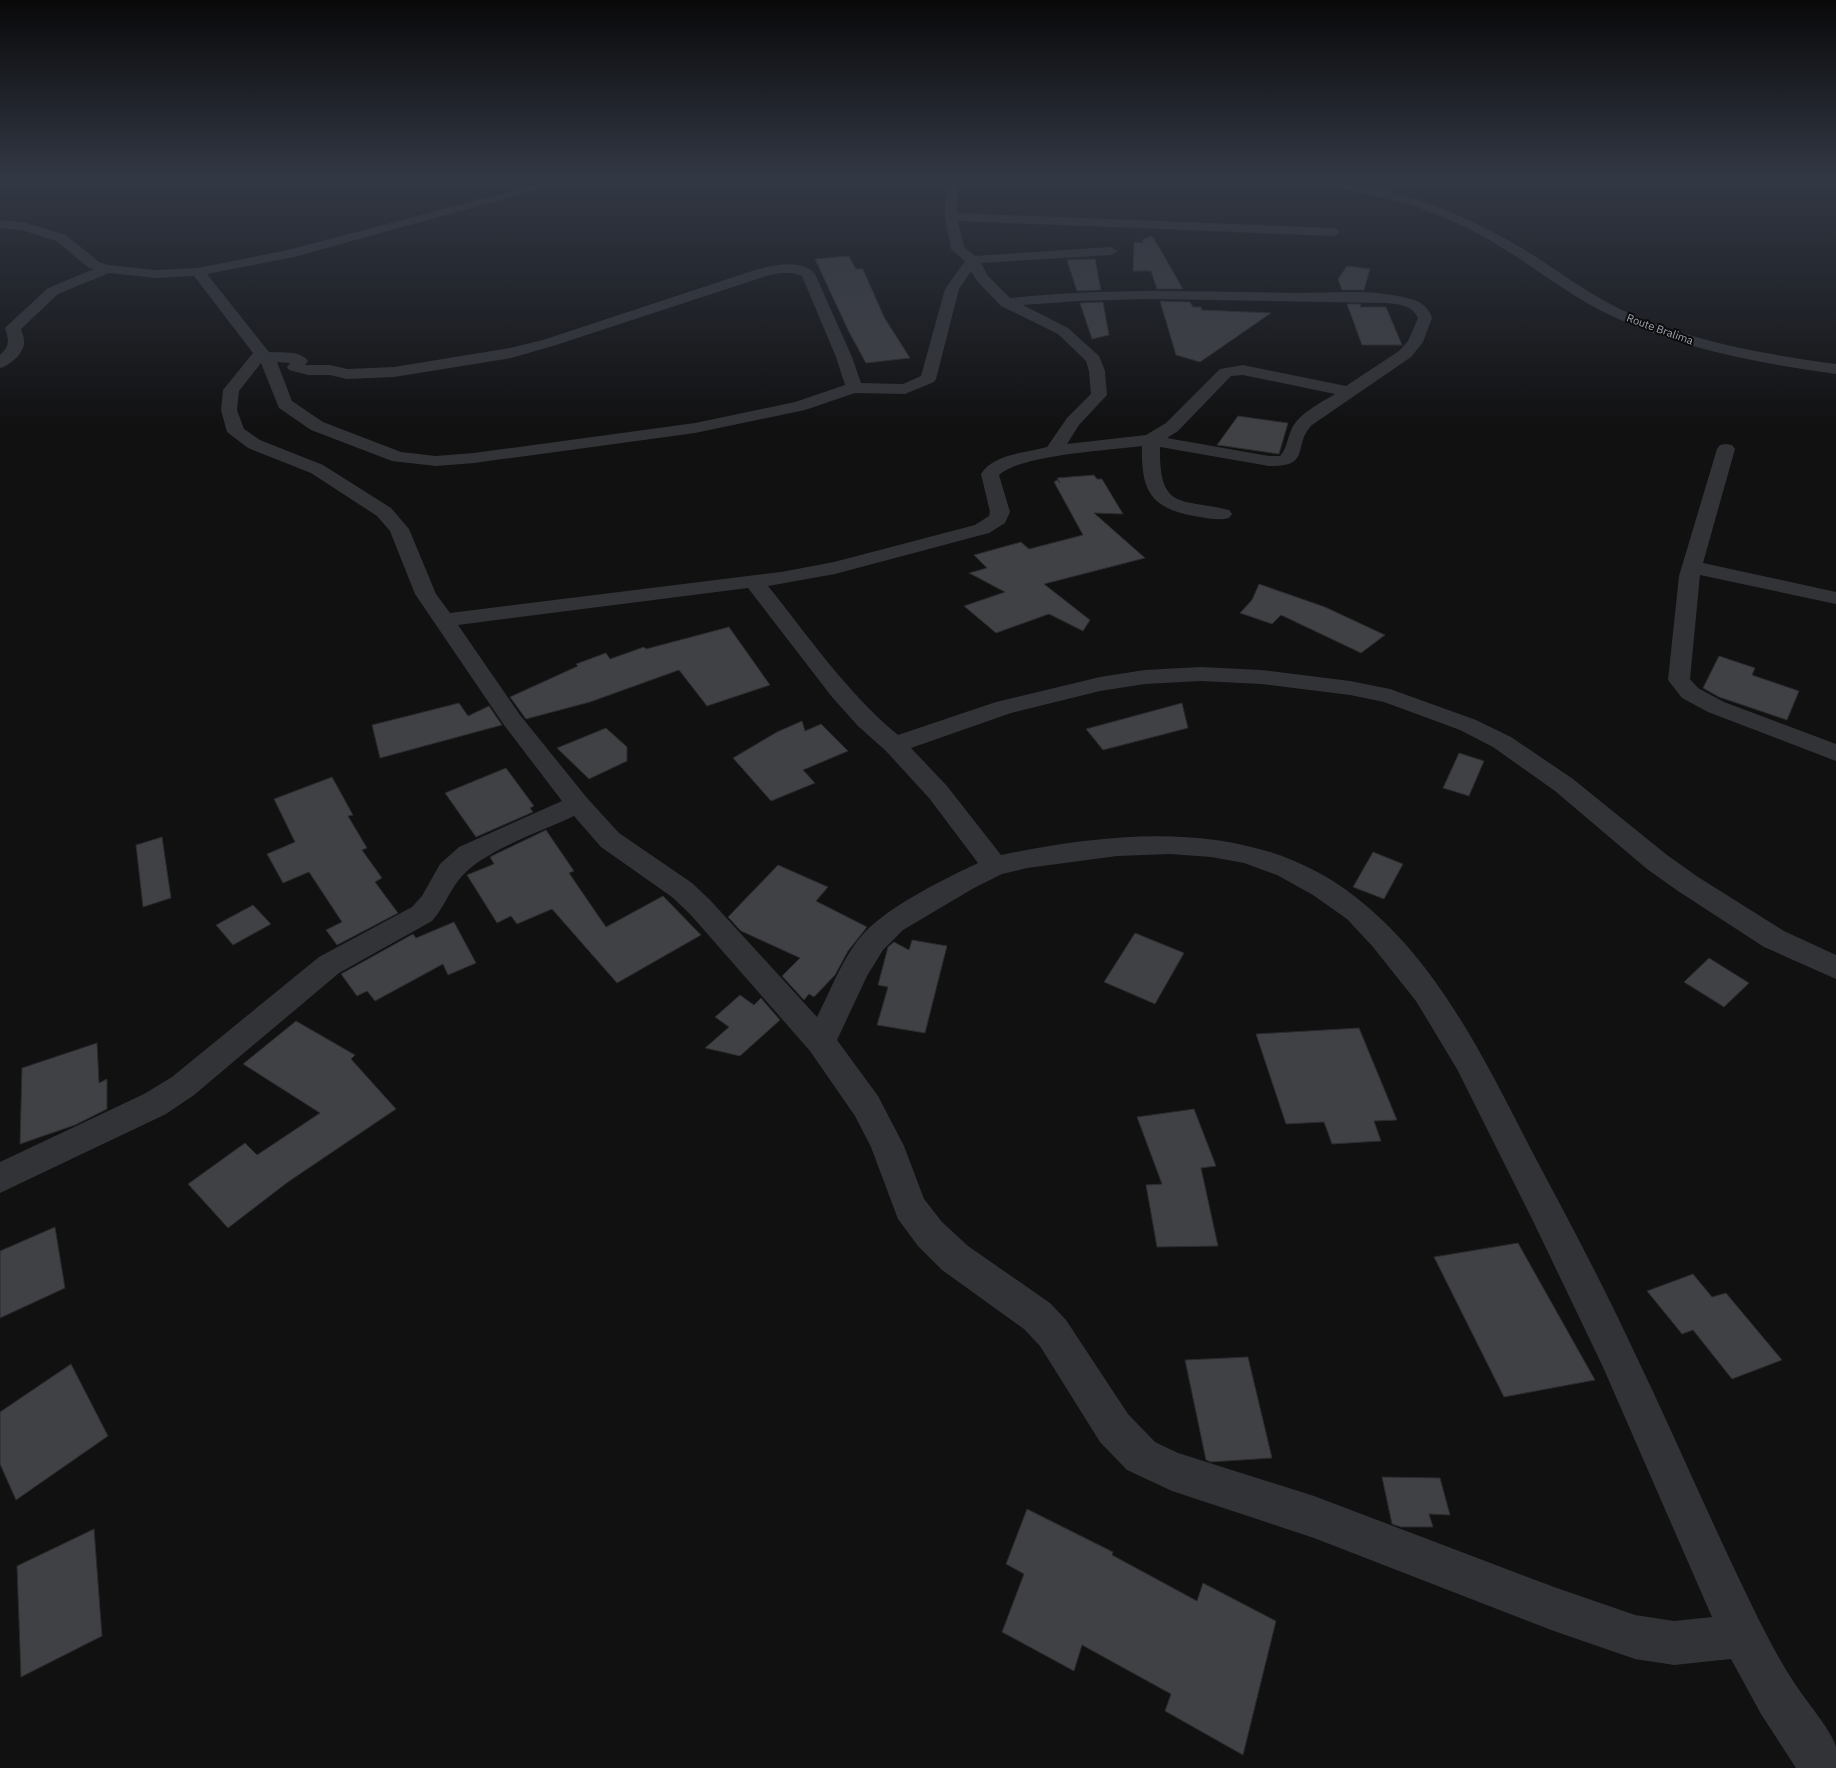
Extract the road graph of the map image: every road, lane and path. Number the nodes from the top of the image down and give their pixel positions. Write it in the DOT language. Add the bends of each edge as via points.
graph roads {
  1 [pos="90,262"];
  2 [pos="251,262"];
  3 [pos="971,262"];
  4 [pos="973,262"];
  5 [pos="1531,262"];
  6 [pos="108,269"];
  7 [pos="198,272"];
  8 [pos="1006,302"];
  9 [pos="263,355"];
  10 [pos="0,363"];
  11 [pos="1836,369"];
  12 [pos="854,388"];
  13 [pos="1350,392"];
  14 [pos="1151,440"];
  15 [pos="1726,449"];
  16 [pos="1053,451"];
  17 [pos="1222,514"];
  18 [pos="1691,567"];
  19 [pos="753,582"];
  20 [pos="1836,598"];
  21 [pos="444,620"];
  22 [pos="895,746"];
  23 [pos="1836,752"];
  24 [pos="578,804"];
  25 [pos="995,866"];
  26 [pos="1836,968"];
  27 [pos="821,1042"];
  28 [pos="0,1178"];
  29 [pos="1743,1636"];
  30 [pos="1824,1768"];
  1 -- 6 [label="street"];
  2 -- 7 [label="street"];
  3 -- 12 [label="street" via="952,290 928,379 905,389"];
  4 -- 8 [label="street" via="982,278"];
  5 -- 11 [label="street, Route Bralima" via="1636,322 1679,338 1728,351"];
  6 -- 7 [label="street" via="156,274"];
  6 -- 10 [label="street" via="58,288 39,303 12,328 17,342 14,350"];
  7 -- 9 [label="street"];
  8 -- 13 [label="street" via="1077,295 1247,296 1382,299 1421,309 1425,318 1415,342 1405,354"];
  8 -- 16 [label="street" via="1063,331 1093,359 1097,371 1099,396 1073,422"];
  9 -- 12 [label="street" via="270,364 285,404 318,426 398,457 436,460 474,458 695,428 799,406"];
  9 -- 12 [label="street" via="296,358 300,361 295,367 301,369 347,374 411,370 520,350 763,272 799,268 808,274"];
  9 -- 21 [label="street" via="231,390 229,410 236,432 254,444 317,469 384,512 399,529 426,594"];
  13 -- 14 [label="street" via="1243,370 1226,372 1172,427"];
  13 -- 14 [label="street" via="1302,426 1293,453 1280,462"];
  14 -- 16 [label="street"];
  14 -- 17 [label="street" via="1153,480 1159,496 1168,504 1184,509"];
  15 -- 18 [label="street"];
  16 -- 19 [label="street" via="1013,460 993,470 990,474 1000,512 998,518 982,529 835,568"];
  18 -- 20 [label="street"];
  18 -- 23 [label="street" via="1679,667 1680,680 1685,687 1716,707"];
  19 -- 21 [label="street"];
  19 -- 22 [label="street" via="840,692"];
  21 -- 24 [label="street" via="512,720"];
  22 -- 25 [label="street" via="938,792"];
  22 -- 26 [label="street" via="1004,707 1100,684 1145,677 1201,674 1261,677 1390,696 1468,725 1502,742 1564,786 1688,884 1774,939"];
  24 -- 27 [label="street" via="610,840 682,890 700,907"];
  24 -- 28 [label="street" via="468,854 450,871 422,914 329,965 183,1086 155,1104"];
  25 -- 27 [label="street" via="915,909 873,942 854,972"];
  25 -- 29 [label="street" via="1117,847 1170,845 1247,854 1287,868 1323,888 1357,912 1384,939 1427,993 1468,1060 1616,1354"];
  27 -- 29 [label="street" via="867,1106 887,1146 910,1208 930,1234 955,1258 1038,1316 1053,1333 1114,1428 1141,1456 1172,1471 1314,1517 1635,1637 1674,1643"];
  29 -- 30 [label="street" via="1777,1698"];
}
